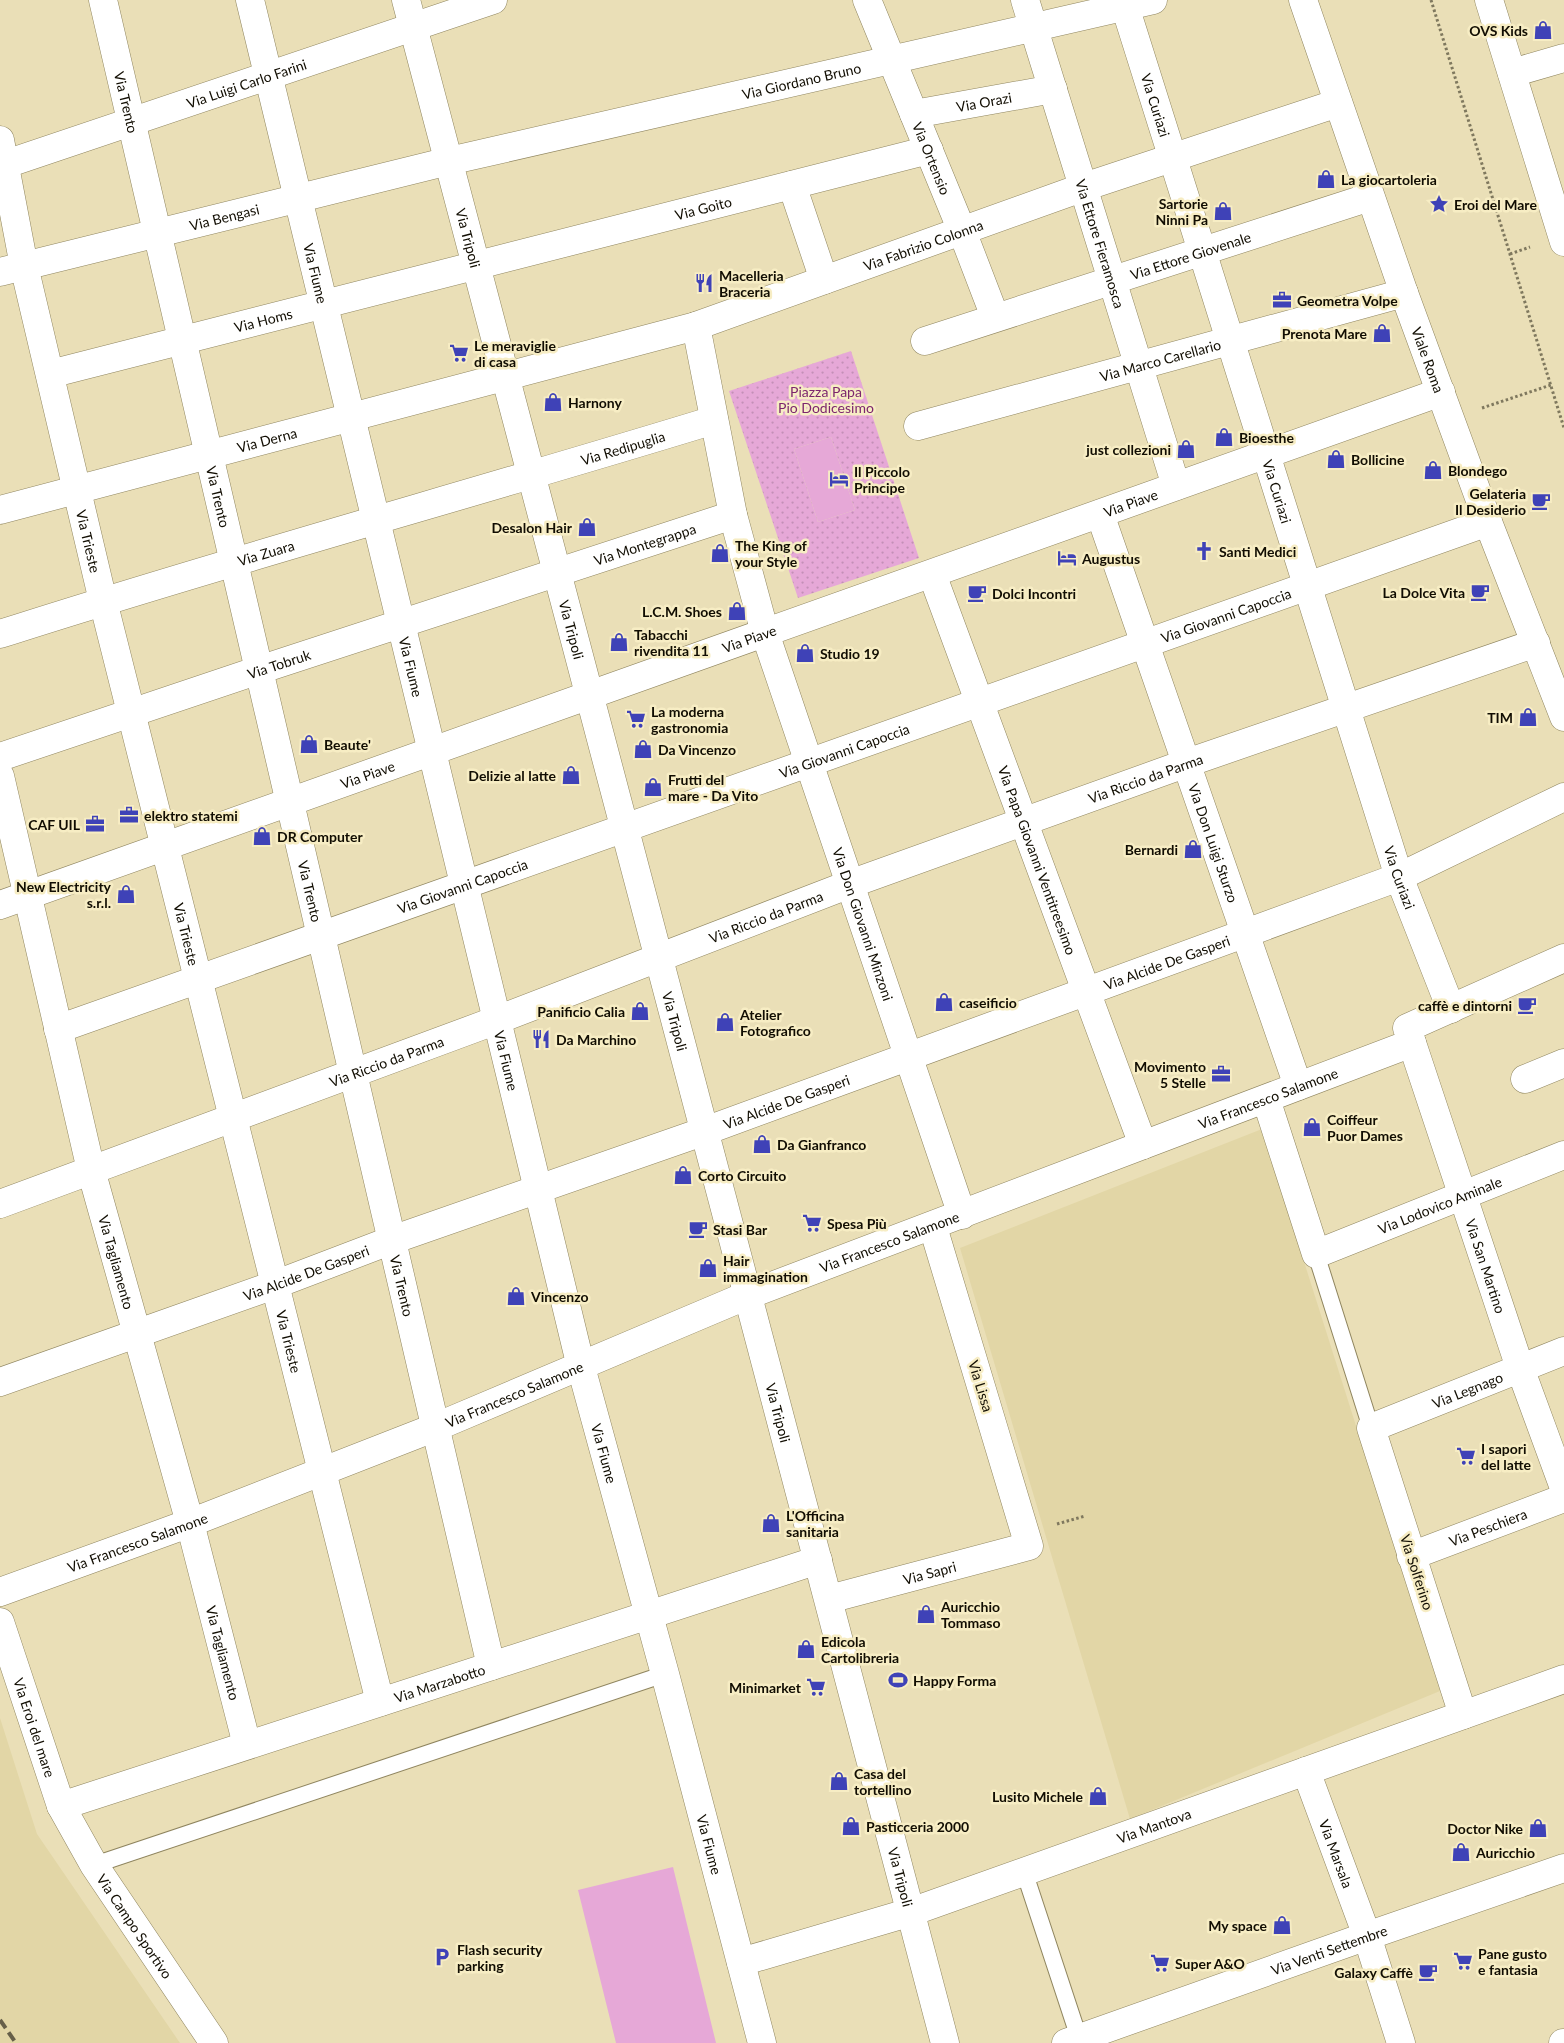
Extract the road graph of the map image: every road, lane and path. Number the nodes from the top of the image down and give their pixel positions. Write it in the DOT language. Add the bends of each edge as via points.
graph roads {
  1 [pos="102,0"];
  2 [pos="250,0"];
  3 [pos="406,0"];
  4 [pos="492,0"];
  5 [pos="867,0"];
  6 [pos="1025,0"];
  7 [pos="1153,0"];
  8 [pos="1302,0"];
  9 [pos="1431,0"];
  10 [pos="1489,0"];
  11 [pos="1124,3"];
  12 [pos="413,27"];
  13 [pos="1034,28"];
  14 [pos="1564,58"];
  15 [pos="891,60"];
  16 [pos="1512,73"];
  17 [pos="269,75"];
  18 [pos="1053,89"];
  19 [pos="1338,103"];
  20 [pos="914,114"];
  21 [pos="131,122"];
  22 [pos="929,150"];
  23 [pos="1,157"];
  24 [pos="1173,158"];
  25 [pos="449,161"];
  26 [pos="792,185"];
  27 [pos="1084,187"];
  28 [pos="1370,197"];
  29 [pos="299,198"];
  30 [pos="1558,199"];
  31 [pos="962,231"];
  32 [pos="157,233"];
  33 [pos="1564,242"];
  34 [pos="1534,246"];
  35 [pos="1202,252"];
  36 [pos="1510,254"];
  37 [pos="476,265"];
  38 [pos="12,269"];
  39 [pos="1112,279"];
  40 [pos="824,280"];
  41 [pos="1404,293"];
  42 [pos="324,304"];
  43 [pos="994,317"];
  44 [pos="696,326"];
  45 [pos="182,340"];
  46 [pos="925,341"];
  47 [pos="1230,341"];
  48 [pos="1139,366"];
  49 [pos="50,374"];
  50 [pos="506,377"];
  51 [pos="1551,386"];
  52 [pos="1441,392"];
  53 [pos="1480,408"];
  54 [pos="352,416"];
  55 [pos="714,420"];
  56 [pos="918,426"];
  57 [pos="1564,428"];
  58 [pos="1266,454"];
  59 [pos="209,455"];
  60 [pos="532,476"];
  61 [pos="1176,486"];
  62 [pos="77,491"];
  63 [pos="0,510"];
  64 [pos="1100,514"];
  65 [pos="733,515"];
  66 [pos="377,521"];
  67 [pos="1488,522"];
  68 [pos="234,563"];
  69 [pos="557,572"];
  70 [pos="932,574"];
  71 [pos="1308,586"];
  72 [pos="103,601"];
  73 [pos="401,624"];
  74 [pos="765,633"];
  75 [pos="0,634"];
  76 [pos="1146,643"];
  77 [pos="1536,643"];
  78 [pos="259,670"];
  79 [pos="590,695"];
  80 [pos="980,702"];
  81 [pos="1346,707"];
  82 [pos="131,713"];
  83 [pos="1564,717"];
  84 [pos="432,751"];
  85 [pos="0,757"];
  86 [pos="809,762"];
  87 [pos="1187,763"];
  88 [pos="0,776"];
  89 [pos="1564,797"];
  90 [pos="290,802"];
  91 [pos="1024,822"];
  92 [pos="625,827"];
  93 [pos="166,846"];
  94 [pos="1400,877"];
  95 [pos="464,884"];
  96 [pos="850,884"];
  97 [pos="26,896"];
  98 [pos="0,905"];
  99 [pos="320,934"];
  100 [pos="1246,934"];
  101 [pos="659,956"];
  102 [pos="1564,958"];
  103 [pos="199,978"];
  104 [pos="1087,991"];
  105 [pos="1450,1008"];
  106 [pos="497,1020"];
  107 [pos="58,1029"];
  108 [pos="1412,1043"];
  109 [pos="908,1056"];
  110 [pos="1564,1063"];
  111 [pos="352,1072"];
  112 [pos="1525,1079"];
  113 [pos="1298,1086"];
  114 [pos="1266,1099"];
  115 [pos="234,1118"];
  116 [pos="705,1131"];
  117 [pos="1143,1145"];
  118 [pos="1564,1155"];
  119 [pos="91,1170"];
  120 [pos="538,1190"];
  121 [pos="1462,1196"];
  122 [pos="0,1204"];
  123 [pos="962,1215"];
  124 [pos="933,1226"];
  125 [pos="392,1240"];
  126 [pos="1316,1254"];
  127 [pos="274,1285"];
  128 [pos="748,1296"];
  129 [pos="136,1332"];
  130 [pos="1564,1351"];
  131 [pos="582,1367"];
  132 [pos="1520,1368"];
  133 [pos="0,1382"];
  134 [pos="436,1427"];
  135 [pos="1371,1428"];
  136 [pos="323,1471"];
  137 [pos="1564,1488"];
  138 [pos="1564,1498"];
  139 [pos="190,1523"];
  140 [pos="1029,1546"];
  141 [pos="1411,1556"];
  142 [pos="818,1560"];
  143 [pos="0,1592"];
  144 [pos="829,1598"];
  145 [pos="648,1614"];
  146 [pos="0,1622"];
  147 [pos="491,1666"];
  148 [pos="666,1674"];
  149 [pos="1564,1679"];
  150 [pos="380,1702"];
  151 [pos="1463,1716"];
  152 [pos="247,1745"];
  153 [pos="1306,1771"];
  154 [pos="61,1806"];
  155 [pos="94,1866"];
  156 [pos="1564,1868"];
  157 [pos="1024,1870"];
  158 [pos="911,1912"];
  159 [pos="1367,1936"];
  160 [pos="742,1962"];
  161 [pos="1072,2040"];
  162 [pos="214,2043"];
  163 [pos="762,2043"];
  164 [pos="945,2043"];
  165 [pos="1401,2043"];
  1 -- 21 [label="street, Via Trento"];
  2 -- 17 [label="street, Via Fiume"];
  3 -- 12 [label="street, Via Tripoli"];
  4 -- 12 [label="street, Via Luigi Carlo Farini"];
  5 -- 15 [label="street, Via Ortensio"];
  6 -- 13 [label="street, Via Ettore Fieramosca"];
  7 -- 11 [label="street, Via Giordano Bruno"];
  8 -- 19 [label="street, Viale Roma"];
  9 -- 36 [label="path"];
  10 -- 16 [label="street"];
  11 -- 13 [label="street, Via Giordano Bruno"];
  11 -- 24 [label="street, Via Curiazi"];
  12 -- 17 [label="street, Via Luigi Carlo Farini"];
  12 -- 25 [label="street, Via Tripoli"];
  13 -- 15 [label="street, Via Giordano Bruno"];
  13 -- 18 [label="street, Via Ettore Fieramosca"];
  14 -- 16 [label="street"];
  15 -- 20 [label="street, Via Ortensio"];
  15 -- 25 [label="street, Via Giordano Bruno"];
  16 -- 30 [label="street"];
  17 -- 21 [label="street, Via Luigi Carlo Farini"];
  17 -- 29 [label="street, Via Fiume"];
  18 -- 20 [label="street, Via Orazi"];
  18 -- 27 [label="street, Via Ettore Fieramosca"];
  19 -- 24 [label="street, Via Fabrizio Colonna"];
  19 -- 28 [label="street, Viale Roma"];
  20 -- 22 [label="street, Via Ortensio"];
  21 -- 23 [label="street, Via Luigi Carlo Farini"];
  21 -- 32 [label="street, Via Trento"];
  22 -- 26 [label="street, Via Goito"];
  22 -- 31 [label="street, Via Ortensio"];
  23 -- 38 [label="street, Via Trieste"];
  24 -- 27 [label="street, Via Fabrizio Colonna"];
  24 -- 35 [label="street, Via Curiazi"];
  25 -- 29 [label="street, Via Bengasi"];
  25 -- 37 [label="street, Via Tripoli"];
  26 -- 37 [label="street, Via Goito"];
  26 -- 40 [label="street"];
  27 -- 31 [label="street, Via Fabrizio Colonna"];
  27 -- 39 [label="street, Via Ettore Fieramosca"];
  28 -- 35 [label="street, Via Ettore Giovenale"];
  28 -- 41 [label="street, Viale Roma"];
  29 -- 32 [label="street, Via Bengasi"];
  29 -- 42 [label="street, Via Fiume"];
  30 -- 33 [label="street"];
  31 -- 40 [label="street, Via Fabrizio Colonna"];
  31 -- 43 [label="street, Via Ortensio"];
  32 -- 38 [label="street, Via Bengasi"];
  32 -- 45 [label="street, Via Trento"];
  34 -- 36 [label="path"];
  35 -- 39 [label="street, Via Ettore Giovenale"];
  35 -- 47 [label="street, Via Curiazi"];
  36 -- 51 [label="path"];
  37 -- 42 [label="street, Via Homs"];
  37 -- 50 [label="street, Via Tripoli"];
  38 -- 49 [label="street, Via Trieste"];
  39 -- 43 [label="street, Via Ettore Giovenale"];
  39 -- 48 [label="street, Via Ettore Fieramosca"];
  40 -- 44 [label="street, Via Fabrizio Colonna"];
  41 -- 47 [label="street, Via Marco Carellario"];
  41 -- 52 [label="street, Viale Roma"];
  42 -- 45 [label="street, Via Homs"];
  42 -- 54 [label="street, Via Fiume"];
  43 -- 46 [label="street, Via Ettore Giovenale"];
  44 -- 50 [label="street, Via Fabrizio Colonna"];
  44 -- 55 [label="street"];
  45 -- 49 [label="street, Via Homs"];
  45 -- 59 [label="street, Via Trento"];
  47 -- 48 [label="street, Via Marco Carellario"];
  47 -- 58 [label="street, Via Curiazi"];
  48 -- 56 [label="street, Via Marco Carellario"];
  48 -- 61 [label="street, Via Ettore Fieramosca"];
  49 -- 62 [label="street, Via Trieste"];
  50 -- 54 [label="street, Via Derna"];
  50 -- 60 [label="street, Via Tripoli"];
  51 -- 53 [label="path"];
  51 -- 57 [label="path"];
  52 -- 58 [label="street, Via Piave"];
  52 -- 67 [label="street, Viale Roma"];
  54 -- 59 [label="street, Via Derna"];
  54 -- 66 [label="street, Via Fiume"];
  55 -- 60 [label="street, Via Redipuglia"];
  55 -- 65 [label="street"];
  58 -- 61 [label="street, Via Piave"];
  58 -- 71 [label="street, Via Curiazi"];
  59 -- 62 [label="street, Via Derna"];
  59 -- 68 [label="street, Via Trento"];
  60 -- 66 [label="street, Via Zuara"];
  60 -- 69 [label="street, Via Tripoli"];
  61 -- 64 [label="street, Via Piave"];
  62 -- 63 [label="street, Via Derna"];
  62 -- 72 [label="street, Via Trieste"];
  64 -- 70 [label="street, Via Piave"];
  64 -- 76 [label="street, Via Don Luigi Sturzo"];
  65 -- 69 [label="street, Via Montegrappa"];
  65 -- 74 [label="street"];
  66 -- 68 [label="street, Via Zuara"];
  66 -- 73 [label="street, Via Fiume"];
  67 -- 71 [label="street, Via Giovanni Capoccia"];
  67 -- 77 [label="street, Viale Roma"];
  68 -- 72 [label="street, Via Zuara"];
  68 -- 78 [label="street, Via Trento"];
  69 -- 73 [label="street, Via Tobruk"];
  69 -- 79 [label="street, Via Tripoli"];
  70 -- 74 [label="street, Via Piave"];
  70 -- 80 [label="street, Via Papa Giovanni Ventitreesimo"];
  71 -- 76 [label="street, Via Giovanni Capoccia"];
  71 -- 81 [label="street, Via Curiazi"];
  72 -- 75 [label="street, Via Zuara"];
  72 -- 82 [label="street, Via Trieste"];
  73 -- 78 [label="street, Via Tobruk"];
  73 -- 84 [label="street, Via Fiume"];
  74 -- 79 [label="street, Via Piave"];
  74 -- 86 [label="street, Via Don Giovanni Minzoni"];
  76 -- 80 [label="street, Via Giovanni Capoccia"];
  76 -- 87 [label="street, Via Don Luigi Sturzo"];
  77 -- 81 [label="street, Via Riccio da Parma"];
  77 -- 83 [label="street, Viale Roma"];
  78 -- 82 [label="street, Via Tobruk"];
  78 -- 90 [label="street, Via Trento"];
  79 -- 84 [label="street, Via Piave"];
  79 -- 92 [label="street, Via Tripoli"];
  80 -- 86 [label="street, Via Giovanni Capoccia"];
  80 -- 91 [label="street, Via Papa Giovanni Ventitreesimo"];
  81 -- 87 [label="street, Via Riccio da Parma"];
  81 -- 94 [label="street, Via Curiazi"];
  82 -- 85 [label="street, Via Tobruk"];
  82 -- 93 [label="street, Via Trieste"];
  84 -- 90 [label="street, Via Piave"];
  84 -- 95 [label="street, Via Fiume"];
  86 -- 92 [label="street, Via Giovanni Capoccia"];
  86 -- 96 [label="street, Via Don Giovanni Minzoni"];
  87 -- 91 [label="street, Via Riccio da Parma"];
  87 -- 100 [label="street, Via Don Luigi Sturzo"];
  88 -- 97 [label="street, Via Tagliamento"];
  89 -- 94 [label="street, Via Alcide De Gasperi"];
  90 -- 93 [label="street, Via Piave"];
  90 -- 99 [label="street, Via Trento"];
  91 -- 96 [label="street, Via Riccio da Parma"];
  91 -- 104 [label="street, Via Papa Giovanni Ventitreesimo"];
  92 -- 95 [label="street, Via Giovanni Capoccia"];
  92 -- 101 [label="street, Via Tripoli"];
  93 -- 97 [label="street, Via Piave"];
  93 -- 103 [label="street, Via Trieste"];
  94 -- 100 [label="street, Via Alcide De Gasperi"];
  94 -- 105 [label="street, Via Curiazi"];
  95 -- 99 [label="street, Via Giovanni Capoccia"];
  95 -- 106 [label="street, Via Fiume"];
  96 -- 101 [label="street, Via Riccio da Parma"];
  96 -- 109 [label="street, Via Don Giovanni Minzoni"];
  97 -- 98 [label="street, Via Piave"];
  97 -- 107 [label="street, Via Tagliamento"];
  99 -- 103 [label="street, Via Giovanni Capoccia"];
  99 -- 111 [label="street, Via Trento"];
  100 -- 104 [label="street, Via Alcide De Gasperi"];
  100 -- 113 [label="street, Via Don Luigi Sturzo"];
  101 -- 106 [label="street, Via Riccio da Parma"];
  101 -- 116 [label="street, Via Tripoli"];
  102 -- 105 [label="street"];
  103 -- 107 [label="street, Via Giovanni Capoccia"];
  103 -- 115 [label="street, Via Trieste"];
  104 -- 109 [label="street, Via Alcide De Gasperi"];
  104 -- 117 [label="street, Via Papa Giovanni Ventitreesimo"];
  105 -- 108 [label="street" via="1407,1028"];
  106 -- 111 [label="street, Via Riccio da Parma"];
  106 -- 120 [label="street, Via Fiume"];
  107 -- 119 [label="street, Via Tagliamento"];
  108 -- 113 [label="street, Via Francesco Salamone"];
  108 -- 121 [label="street, Via San Martino"];
  109 -- 116 [label="street, Via Alcide De Gasperi"];
  109 -- 123 [label="street, Via Don Giovanni Minzoni"];
  110 -- 112 [label="street"];
  111 -- 115 [label="street, Via Riccio da Parma"];
  111 -- 125 [label="street, Via Trento"];
  113 -- 114 [label="street, Via Francesco Salamone"];
  114 -- 117 [label="street, Via Francesco Salamone"];
  114 -- 126 [label="street"];
  115 -- 119 [label="street, Via Riccio da Parma"];
  115 -- 127 [label="street, Via Trieste"];
  116 -- 120 [label="street, Via Alcide De Gasperi"];
  116 -- 128 [label="street, Via Tripoli"];
  117 -- 123 [label="street, Via Francesco Salamone"];
  118 -- 121 [label="street, Via Lodovico Aminale"];
  119 -- 122 [label="street, Via Riccio da Parma"];
  119 -- 129 [label="street, Via Tagliamento"];
  120 -- 125 [label="street, Via Alcide De Gasperi"];
  120 -- 131 [label="street, Via Fiume"];
  121 -- 126 [label="street, Via Lodovico Aminale"];
  121 -- 132 [label="street, Via San Martino"];
  123 -- 124 [label="street, Via Francesco Salamone"];
  124 -- 128 [label="street, Via Francesco Salamone"];
  124 -- 140 [label="street, Via Lissa"];
  125 -- 127 [label="street, Via Alcide De Gasperi"];
  125 -- 134 [label="street, Via Trento"];
  126 -- 135 [label="lane"];
  127 -- 129 [label="street, Via Alcide De Gasperi"];
  127 -- 136 [label="street, Via Trieste"];
  128 -- 131 [label="street, Via Francesco Salamone"];
  128 -- 142 [label="street, Via Tripoli"];
  129 -- 133 [label="street, Via Alcide De Gasperi"];
  129 -- 139 [label="street, Via Tagliamento"];
  130 -- 132 [label="street, Via Legnago"];
  131 -- 134 [label="street, Via Francesco Salamone"];
  131 -- 145 [label="street, Via Fiume"];
  132 -- 135 [label="street, Via Legnago"];
  132 -- 137 [label="street, Via San Martino"];
  134 -- 136 [label="street, Via Francesco Salamone"];
  134 -- 147 [label="street, Via Trento"];
  135 -- 141 [label="street, Via Solferino"];
  136 -- 139 [label="street, Via Francesco Salamone"];
  136 -- 150 [label="street, Via Trieste"];
  138 -- 141 [label="street, Via Peschiera"];
  139 -- 143 [label="street, Via Francesco Salamone"];
  139 -- 152 [label="street, Via Tagliamento"];
  140 -- 144 [label="street, Via Sapri"];
  141 -- 151 [label="street, Via Solferino"];
  142 -- 144 [label="street, Via Tripoli"];
  142 -- 145 [label="street, Via Marzabotto"];
  144 -- 158 [label="street, Via Tripoli"];
  145 -- 147 [label="street, Via Marzabotto"];
  145 -- 148 [label="street, Via Fiume"];
  146 -- 154 [label="street, Via Eroi del mare"];
  147 -- 150 [label="street, Via Marzabotto"];
  148 -- 155 [label="lane"];
  148 -- 160 [label="street, Via Fiume"];
  149 -- 151 [label="street, Via Mantova"];
  150 -- 152 [label="street, Via Marzabotto"];
  151 -- 153 [label="street, Via Mantova"];
  152 -- 154 [label="street, Via Marzabotto"];
  153 -- 157 [label="street, Via Mantova"];
  153 -- 159 [label="street, Via Marsala"];
  154 -- 155 [label="street, Via Campo Sportivo"];
  155 -- 162 [label="street, Via Campo Sportivo"];
  156 -- 159 [label="street, Via Venti Settembre"];
  157 -- 158 [label="street, Via Mantova"];
  157 -- 161 [label="lane"];
  158 -- 160 [label="street, Via Mantova"];
  158 -- 164 [label="street, Via Tripoli"];
  159 -- 161 [label="street, Via Venti Settembre"];
  159 -- 165 [label="street, Via Marsala"];
  160 -- 163 [label="street, Via Fiume"];
}
